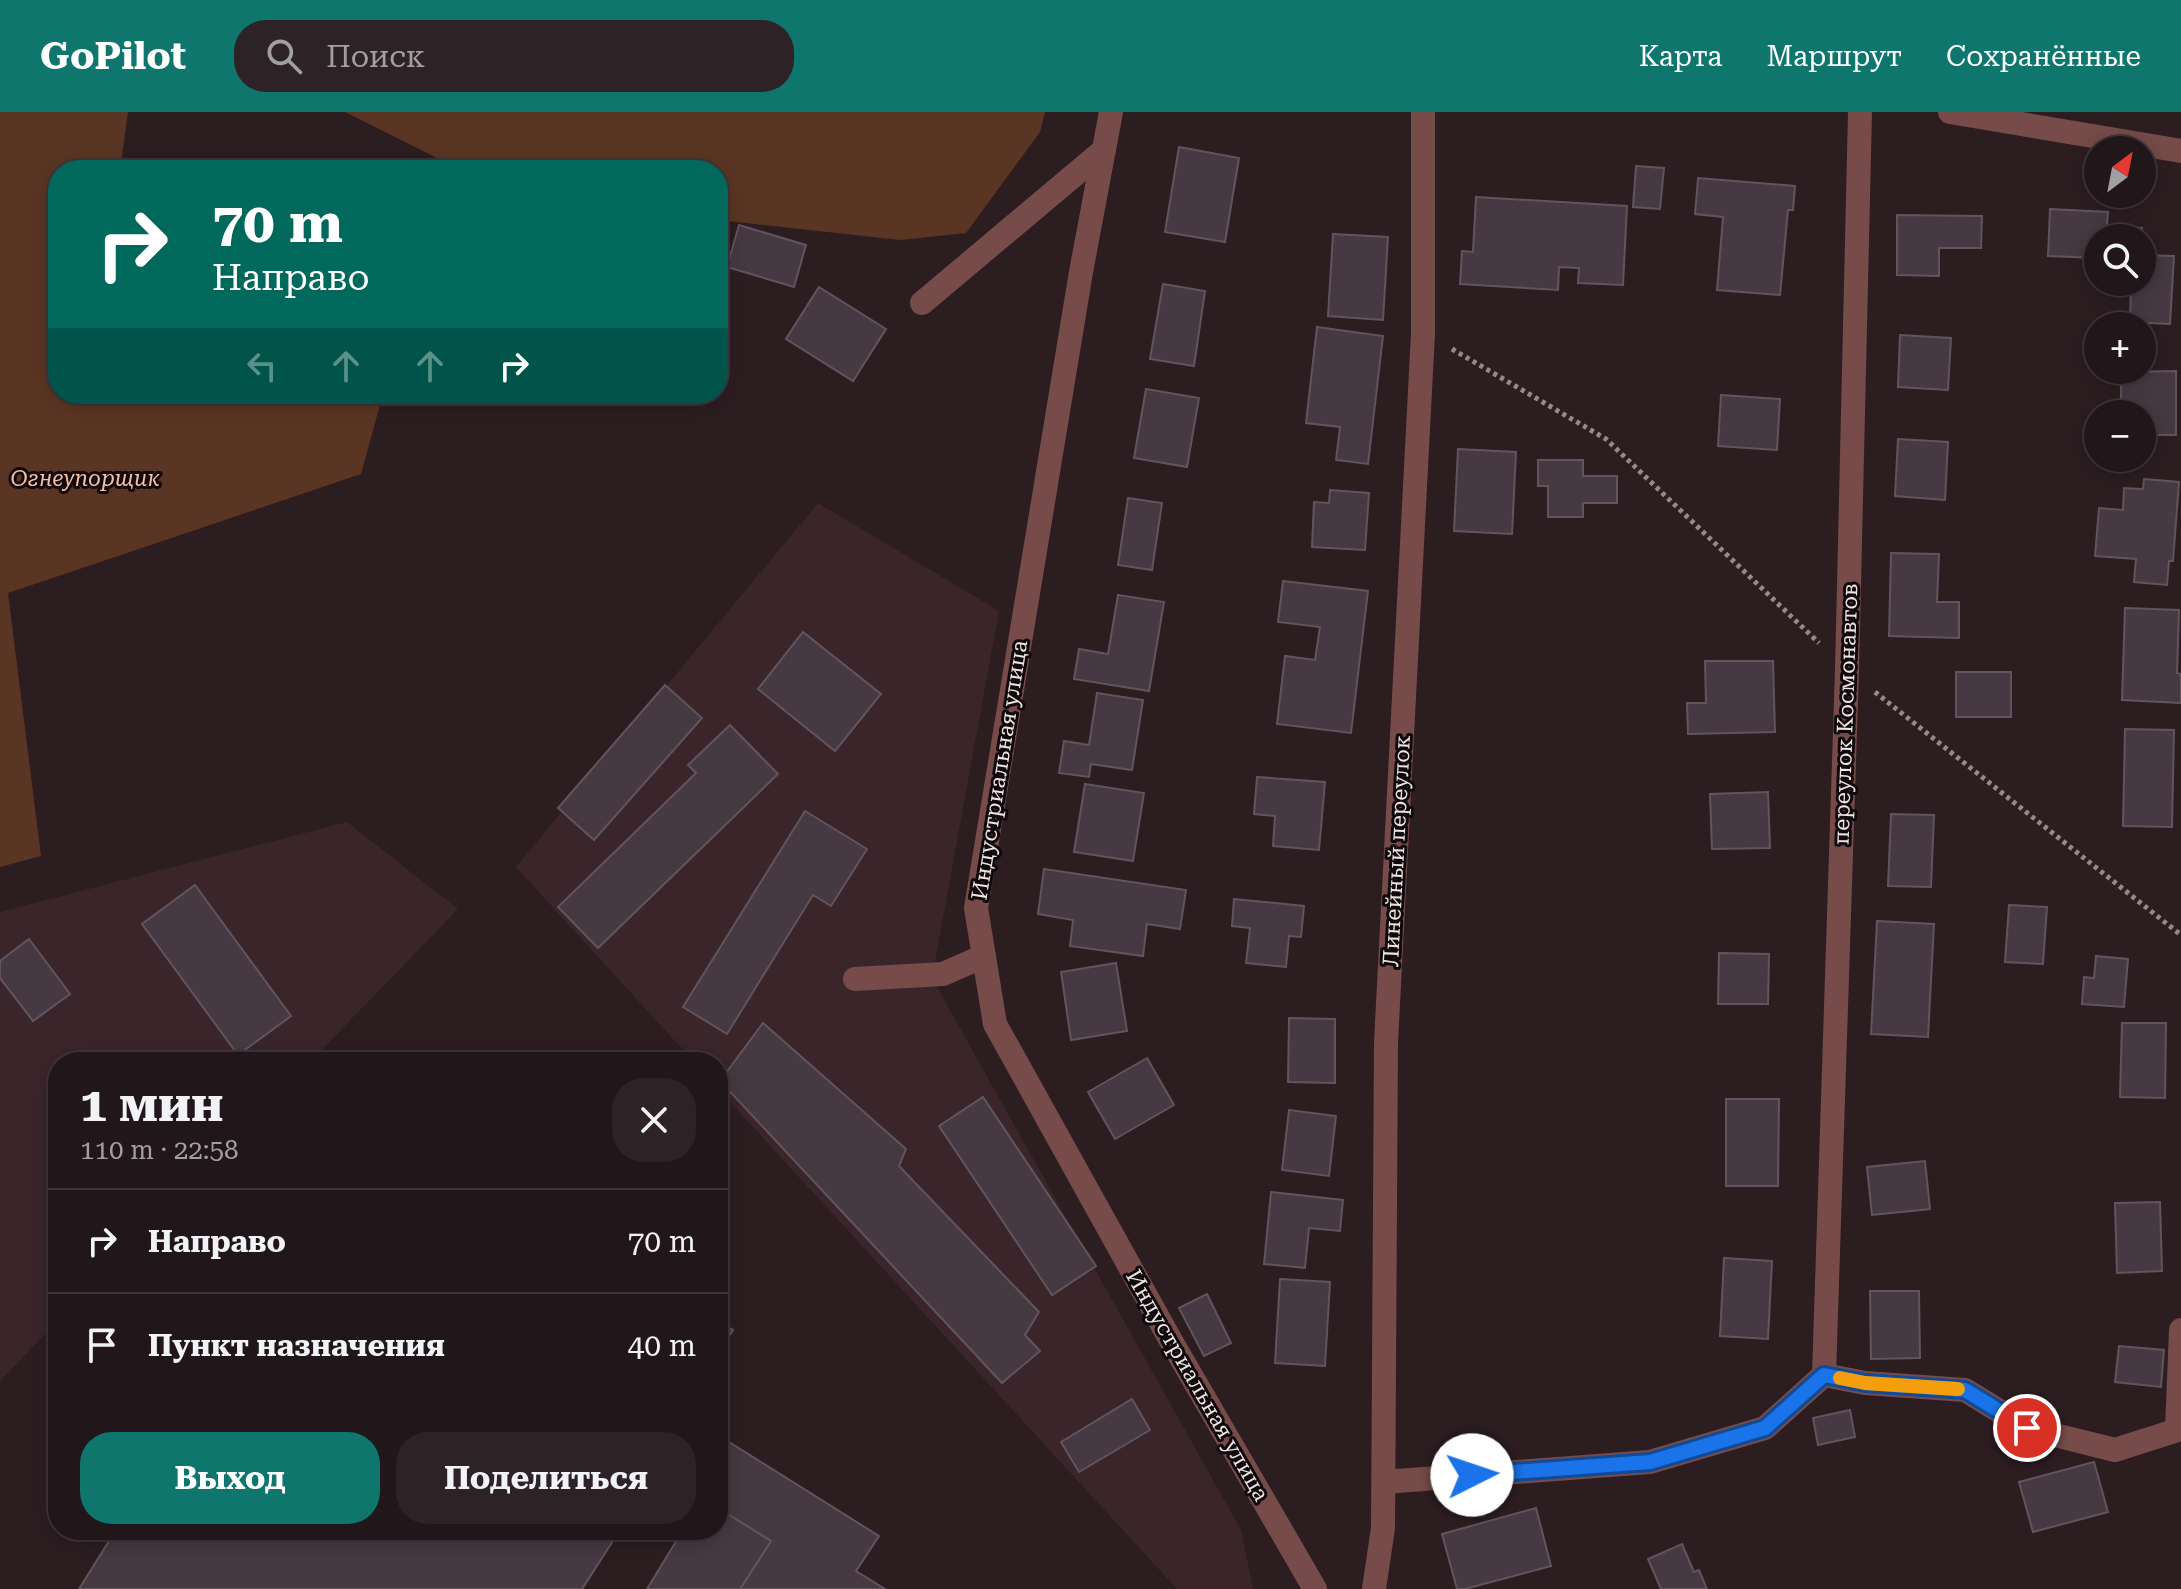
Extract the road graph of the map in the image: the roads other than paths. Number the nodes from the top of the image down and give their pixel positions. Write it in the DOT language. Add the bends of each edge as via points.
graph roads {
  1 [pos="1111,112"];
  2 [pos="1423,112"];
  3 [pos="1860,112"];
  4 [pos="1950,112"];
  5 [pos="1104,150"];
  6 [pos="2181,151"];
  7 [pos="922,303"];
  8 [pos="984,956"];
  9 [pos="855,979"];
  10 [pos="2181,1330"];
  11 [pos="1824,1375"];
  12 [pos="2179,1429"];
  13 [pos="1384,1482"];
  14 [pos="1315,1589"];
  15 [pos="1374,1589"];
  1 -- 5 [label="street, Индустриальная улица"];
  2 -- 13 [label="street, Линейный переулок" via="1423,333 1386,1042"];
  3 -- 11 [label="street, переулок Космонавтов"];
  4 -- 6 [label="street"];
  5 -- 7 [label="street"];
  5 -- 8 [label="street, Индустриальная улица" via="976,908"];
  8 -- 9 [label="street" via="943,974"];
  8 -- 14 [label="street, Индустриальная улица" via="995,1024"];
  10 -- 12 [label="street"];
  11 -- 12 [label="street" via="1965,1390 2027,1428 2115,1450"];
  11 -- 13 [label="street" via="1765,1428 1650,1462"];
  13 -- 15 [label="street, Линейный переулок"];
}
